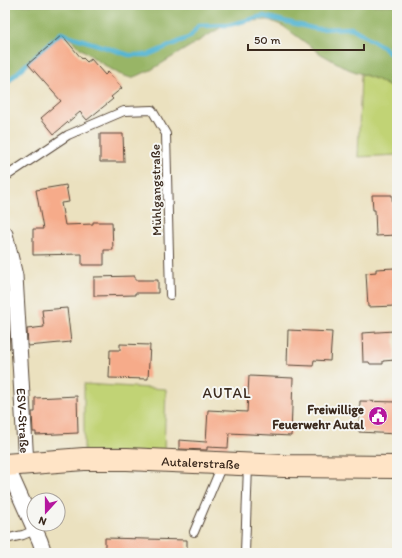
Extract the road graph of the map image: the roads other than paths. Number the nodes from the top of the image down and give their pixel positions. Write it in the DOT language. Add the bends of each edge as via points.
graph roads {
  1 [pos="5,177"];
  2 [pos="5,234"];
  3 [pos="170,295"];
  4 [pos="223,463"];
  5 [pos="248,464"];
  6 [pos="14,465"];
  7 [pos="397,467"];
  8 [pos="26,510"];
  9 [pos="30,532"];
  10 [pos="36,532"];
  11 [pos="194,532"];
  12 [pos="5,539"];
  13 [pos="44,553"];
  14 [pos="245,553"];
  1 -- 3 [label="lane, Mühlgangstraße" via="68,135 124,111 152,110 166,134"];
  2 -- 6 [label="street, ESV-Straße" via="15,276"];
  4 -- 5 [label="main road, Autalerstraße"];
  4 -- 6 [label="main road, Autalerstraße" via="128,459"];
  4 -- 11 [label="lane"];
  5 -- 7 [label="main road, Autalerstraße"];
  5 -- 14 [label="lane"];
  6 -- 8 [label="street, ESV-Straße" via="11,476"];
  9 -- 12 [label="lane"];
  10 -- 13 [label="street, ESV-Straße"];
}
